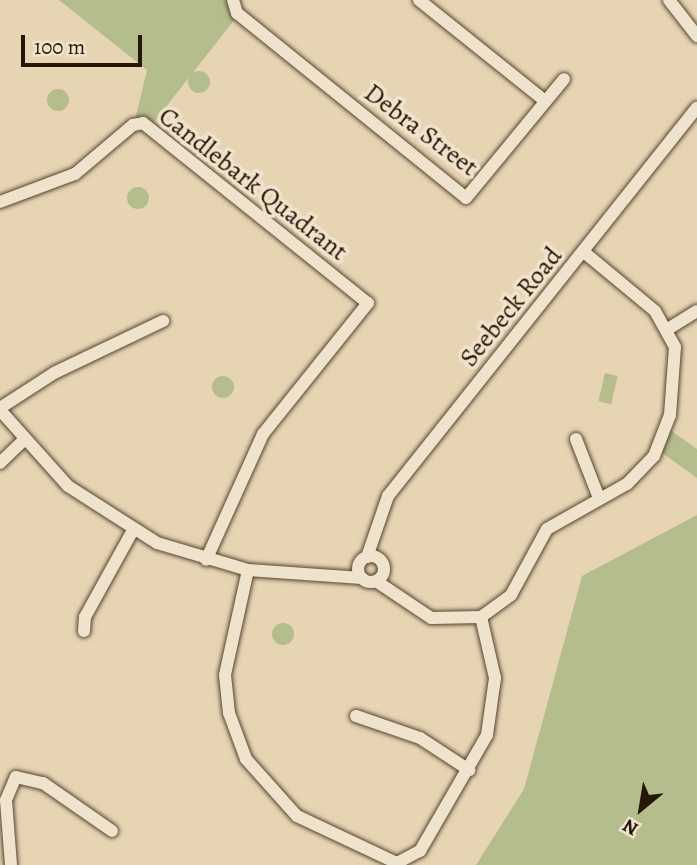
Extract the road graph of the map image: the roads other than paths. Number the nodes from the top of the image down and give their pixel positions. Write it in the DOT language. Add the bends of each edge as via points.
graph roads {
  1 [pos="419,0"];
  2 [pos="669,0"];
  3 [pos="233,3"];
  4 [pos="697,36"];
  5 [pos="564,79"];
  6 [pos="545,101"];
  7 [pos="697,108"];
  8 [pos="0,201"];
  9 [pos="585,253"];
  10 [pos="697,312"];
  11 [pos="163,321"];
  12 [pos="668,329"];
  13 [pos="0,409"];
  14 [pos="576,439"];
  15 [pos="23,441"];
  16 [pos="0,463"];
  17 [pos="599,498"];
  18 [pos="133,530"];
  19 [pos="206,561"];
  20 [pos="371,568"];
  21 [pos="248,570"];
  22 [pos="481,617"];
  23 [pos="84,631"];
  24 [pos="356,716"];
  25 [pos="469,770"];
  26 [pos="112,831"];
  27 [pos="405,864"];
  28 [pos="11,865"];
  1 -- 6 [label="street"];
  2 -- 4 [label="street"];
  3 -- 6 [label="street, Debra Street" via="466,198"];
  5 -- 6 [label="street, Debra Street"];
  7 -- 9 [label="street, Seebeck Road"];
  8 -- 19 [label="street, Candlebark Quadrant" via="75,174 141,123 372,303 260,439"];
  9 -- 12 [label="street"];
  9 -- 20 [label="street, Seebeck Road" via="388,496"];
  10 -- 12 [label="street"];
  11 -- 13 [label="street" via="63,368"];
  12 -- 17 [label="street" via="677,366 664,436 639,474"];
  13 -- 15 [label="street"];
  14 -- 17 [label="street"];
  15 -- 16 [label="street"];
  15 -- 18 [label="street" via="68,486"];
  17 -- 22 [label="street" via="547,529 511,595"];
  18 -- 19 [label="street"];
  18 -- 23 [label="street" via="85,617"];
  19 -- 21 [label="street"];
  20 -- 21 [label="street" via="343,574"];
  20 -- 22 [label="street" via="393,590 439,620"];
  21 -- 27 [label="street" via="225,674 229,713 246,759 297,816"];
  22 -- 25 [label="street" via="495,690 487,735"];
  24 -- 25 [label="street" via="420,738"];
  25 -- 27 [label="street" via="420,851"];
  26 -- 28 [label="street" via="43,783 19,776 6,800"];
}
